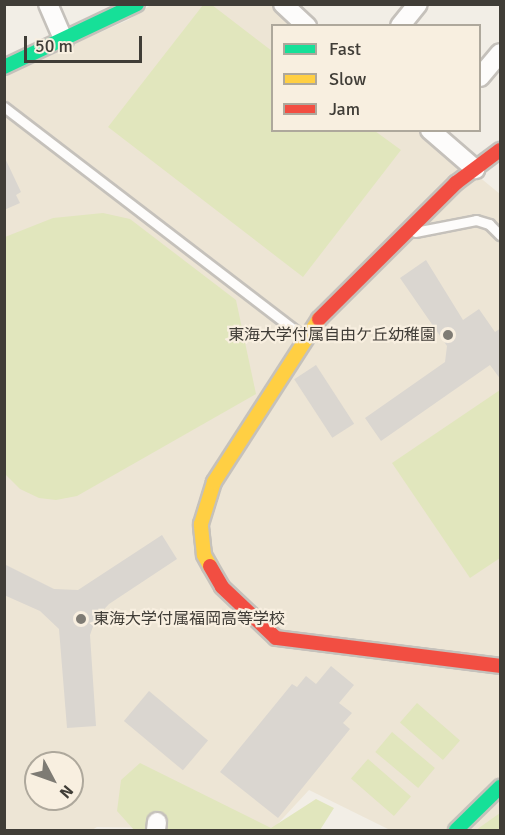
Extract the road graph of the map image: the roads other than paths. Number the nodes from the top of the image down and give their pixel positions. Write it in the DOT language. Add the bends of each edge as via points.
graph roads {
  1 [pos="48,4"];
  2 [pos="137,4"];
  3 [pos="418,4"];
  4 [pos="286,5"];
  5 [pos="305,24"];
  6 [pos="402,24"];
  7 [pos="64,41"];
  8 [pos="501,53"];
  9 [pos="4,67"];
  10 [pos="481,76"];
  11 [pos="4,107"];
  12 [pos="433,132"];
  13 [pos="501,150"];
  14 [pos="475,169"];
  15 [pos="501,235"];
  16 [pos="401,236"];
  17 [pos="304,338"];
  18 [pos="501,666"];
  19 [pos="501,787"];
  20 [pos="456,831"];
  1 -- 7 [label="street"];
  2 -- 7 [label="street"];
  3 -- 6 [label="street"];
  4 -- 5 [label="street"];
  7 -- 9 [label="street"];
  8 -- 10 [label="street"];
  11 -- 17 [label="lane"];
  12 -- 14 [label="street"];
  13 -- 14 [label="street"];
  14 -- 16 [label="street"];
  15 -- 16 [label="lane" via="476,220"];
  16 -- 17 [label="street" via="327,309"];
  17 -- 18 [label="street" via="214,482 204,505 201,537 222,587 276,638"];
  19 -- 20 [label="street"];
}
